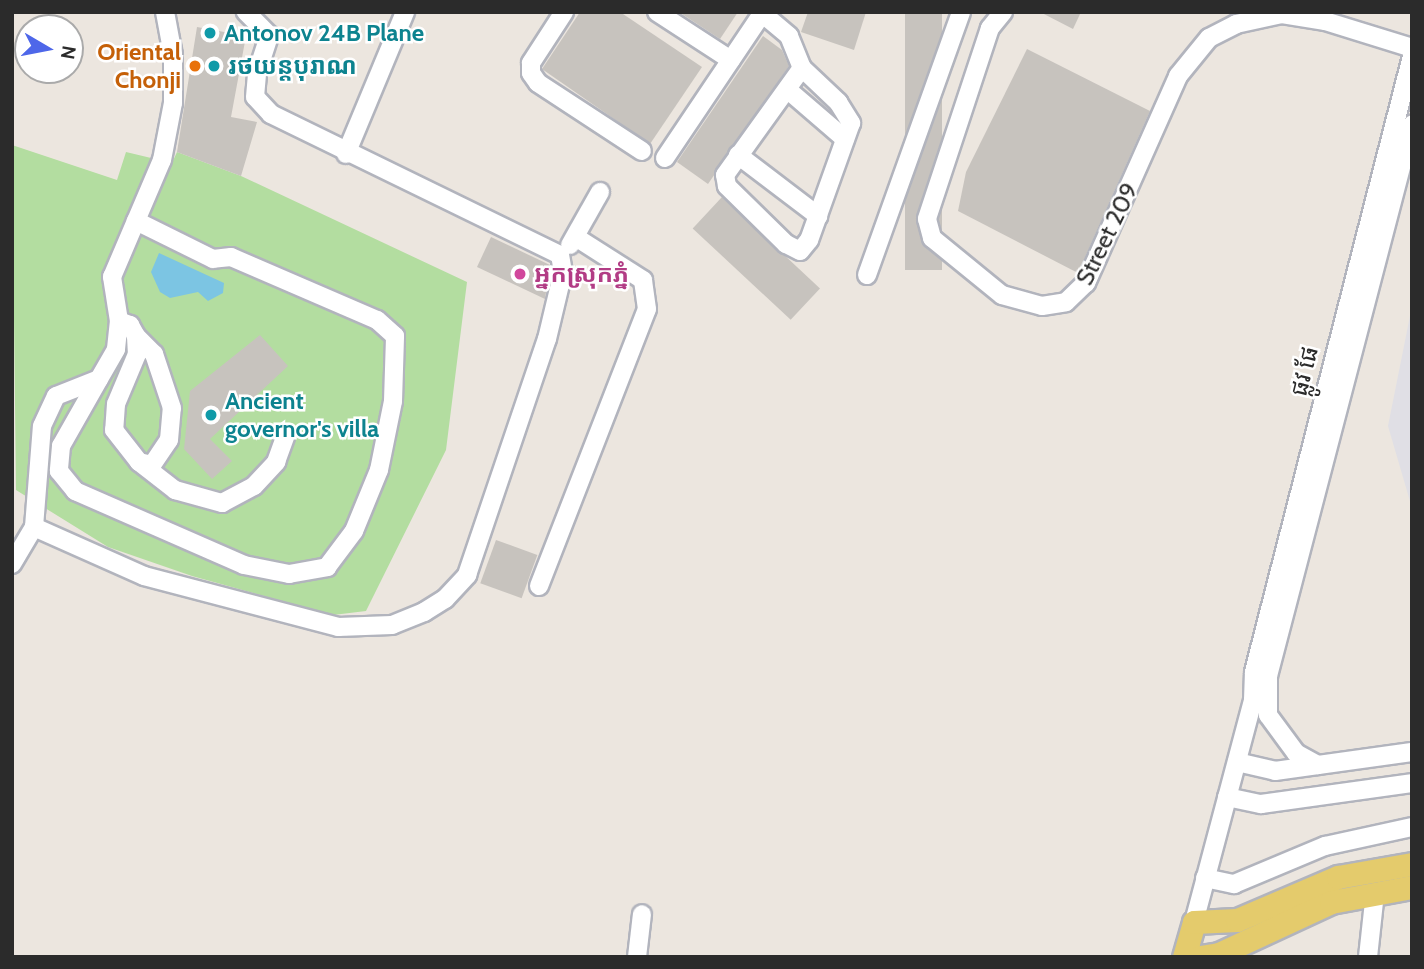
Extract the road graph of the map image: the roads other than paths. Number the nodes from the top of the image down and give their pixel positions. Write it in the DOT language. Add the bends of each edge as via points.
graph roads {
  1 [pos="165,12"];
  2 [pos="246,12"];
  3 [pos="405,12"];
  4 [pos="564,12"];
  5 [pos="657,12"];
  6 [pos="961,12"];
  7 [pos="1003,12"];
  8 [pos="763,13"];
  9 [pos="986,20"];
  10 [pos="1412,48"];
  11 [pos="1412,56"];
  12 [pos="731,60"];
  13 [pos="802,68"];
  14 [pos="788,90"];
  15 [pos="1412,125"];
  16 [pos="845,139"];
  17 [pos="642,150"];
  18 [pos="346,153"];
  19 [pos="738,155"];
  20 [pos="665,158"];
  21 [pos="600,192"];
  22 [pos="818,216"];
  23 [pos="136,221"];
  24 [pos="577,238"];
  25 [pos="560,255"];
  26 [pos="867,275"];
  27 [pos="119,321"];
  28 [pos="136,336"];
  29 [pos="99,379"];
  30 [pos="285,437"];
  31 [pos="139,462"];
  32 [pos="34,527"];
  33 [pos="12,564"];
  34 [pos="539,586"];
  35 [pos="1268,676"];
  36 [pos="1253,700"];
  37 [pos="1412,752"];
  38 [pos="1237,762"];
  39 [pos="1318,765"];
  40 [pos="1412,783"];
  41 [pos="1227,797"];
  42 [pos="1412,827"];
  43 [pos="1412,864"];
  44 [pos="1205,878"];
  45 [pos="1412,887"];
  46 [pos="1375,893"];
  47 [pos="642,914"];
  48 [pos="1194,922"];
  49 [pos="638,957"];
  50 [pos="1184,957"];
  51 [pos="1200,957"];
  52 [pos="1368,957"];
  1 -- 23 [label="street" via="173,55 173,103 162,160"];
  2 -- 18 [label="street" via="269,35 255,97 271,114"];
  3 -- 18 [label="street"];
  4 -- 17 [label="street" via="535,55 531,73 538,83"];
  5 -- 12 [label="street"];
  6 -- 26 [label="street"];
  7 -- 9 [label="street"];
  8 -- 12 [label="street"];
  8 -- 13 [label="street" via="789,36"];
  9 -- 10 [label="street, Street 209" via="938,177 928,228 932,238 1002,295 1042,306 1066,302 1086,283 1178,76 1209,38 1236,24 1282,14 1325,21"];
  11 -- 36 [label="street, ផ្លូវ ផែ" via="1254,672"];
  12 -- 20 [label="street"];
  13 -- 14 [label="street"];
  13 -- 16 [label="street" via="838,102 851,123"];
  14 -- 16 [label="street"];
  14 -- 19 [label="street"];
  15 -- 35 [label="street, ផ្លូវ ផែ"];
  16 -- 22 [label="street"];
  18 -- 25 [label="street"];
  19 -- 22 [label="street"];
  19 -- 22 [label="street" via="724,175 727,186 786,243 800,251"];
  21 -- 24 [label="street"];
  23 -- 27 [label="street" via="112,277"];
  23 -- 29 [label="street" via="213,259 231,257 377,320 395,336 393,401 379,470 354,531 327,567 289,574 244,565 75,491 59,471 61,446"];
  24 -- 25 [label="street"];
  24 -- 34 [label="street" via="643,280 647,309"];
  25 -- 32 [label="street" via="563,272 547,339 467,575 424,612 392,625 338,627 144,576"];
  27 -- 28 [label="street" via="130,325"];
  27 -- 29 [label="street" via="116,349"];
  28 -- 31 [label="street" via="137,354 116,404 114,430"];
  28 -- 31 [label="street" via="154,354 172,408 169,440 162,454 152,465"];
  29 -- 32 [label="street" via="56,396 42,426"];
  30 -- 31 [label="street" via="276,462 254,486 222,503 175,490"];
  32 -- 33 [label="street"];
  35 -- 36 [label="street, ផ្លូវ ផែ"];
  35 -- 39 [label="street" via="1268,715 1296,753"];
  36 -- 38 [label="street, ផ្លូវ ផែ"];
  37 -- 39 [label="street"];
  38 -- 39 [label="street" via="1275,771"];
  38 -- 41 [label="street, ផ្លូវ ផែ"];
  40 -- 41 [label="street" via="1261,804"];
  41 -- 44 [label="street, ផ្លូវ ផែ"];
  42 -- 44 [label="street" via="1325,846 1234,884"];
  43 -- 48 [label="main road" via="1338,877 1237,920"];
  44 -- 48 [label="street, ផ្លូវ ផែ"];
  45 -- 46 [label="main road"];
  46 -- 51 [label="main road" via="1331,902 1238,946"];
  46 -- 52 [label="street"];
  47 -- 49 [label="street"];
  48 -- 50 [label="main road, ផ្លូវ ផែ"];
}
